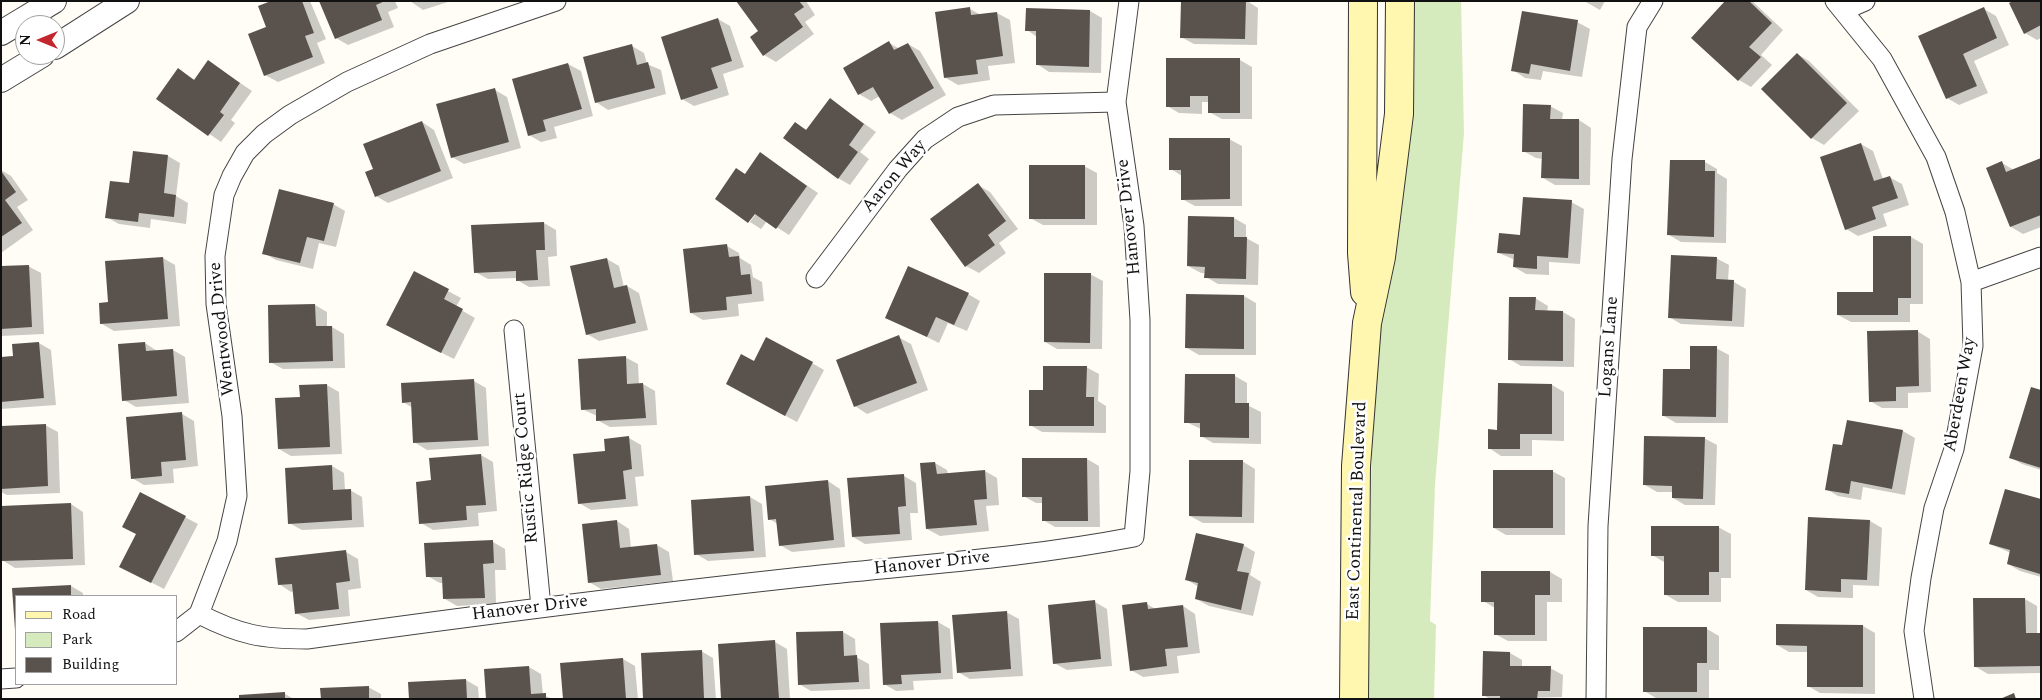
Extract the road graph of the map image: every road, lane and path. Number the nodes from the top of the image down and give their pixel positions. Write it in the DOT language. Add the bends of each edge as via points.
graph roads {
  1 [pos="54,1"];
  2 [pos="128,1"];
  3 [pos="556,1"];
  4 [pos="1129,1"];
  5 [pos="1363,1"];
  6 [pos="1400,1"];
  7 [pos="1653,1"];
  8 [pos="1865,1"];
  9 [pos="1840,6"];
  10 [pos="1,33"];
  11 [pos="65,41"];
  12 [pos="26,65"];
  13 [pos="1,80"];
  14 [pos="1116,102"];
  15 [pos="2041,257"];
  16 [pos="816,278"];
  17 [pos="1971,282"];
  18 [pos="1367,323"];
  19 [pos="514,330"];
  20 [pos="541,606"];
  21 [pos="199,614"];
  22 [pos="178,630"];
  23 [pos="15,678"];
  24 [pos="1,679"];
  25 [pos="1354,699"];
  26 [pos="1596,699"];
  27 [pos="1924,699"];
  1 -- 10 [label="street"];
  2 -- 11 [label="street"];
  3 -- 21 [label="street, Wentwood Drive" via="430,44 347,82 290,115 245,153 224,195 214,256 216,304 232,416 237,496 227,541"];
  4 -- 14 [label="street, Hanover Drive"];
  5 -- 18 [label="main road, East Continental Boulevard" via="1362,253"];
  6 -- 18 [label="main road, East Continental Boulevard" via="1399,114 1381,257"];
  7 -- 26 [label="street, Logans Lane" via="1637,27 1622,159 1598,526"];
  8 -- 9 [label="street"];
  9 -- 17 [label="street, Aberdeen Way" via="1882,59 1936,157 1956,212"];
  12 -- 13 [label="street"];
  14 -- 16 [label="street, Aaron Way" via="994,105 958,117 926,139 898,169"];
  14 -- 20 [label="street, Hanover Drive" via="1134,226 1140,320 1140,471 1134,537 1090,546 996,557"];
  15 -- 17 [label="street"];
  17 -- 27 [label="street, Aberdeen Way" via="1973,346 1954,449 1934,508 1914,630"];
  18 -- 25 [label="main road, East Continental Boulevard" via="1356,466"];
  19 -- 20 [label="street, Rustic Ridge Court"];
  20 -- 21 [label="street, Hanover Drive" via="307,639 272,639 248,634 226,628"];
  21 -- 22 [label="street"];
  23 -- 24 [label="street"];
}
